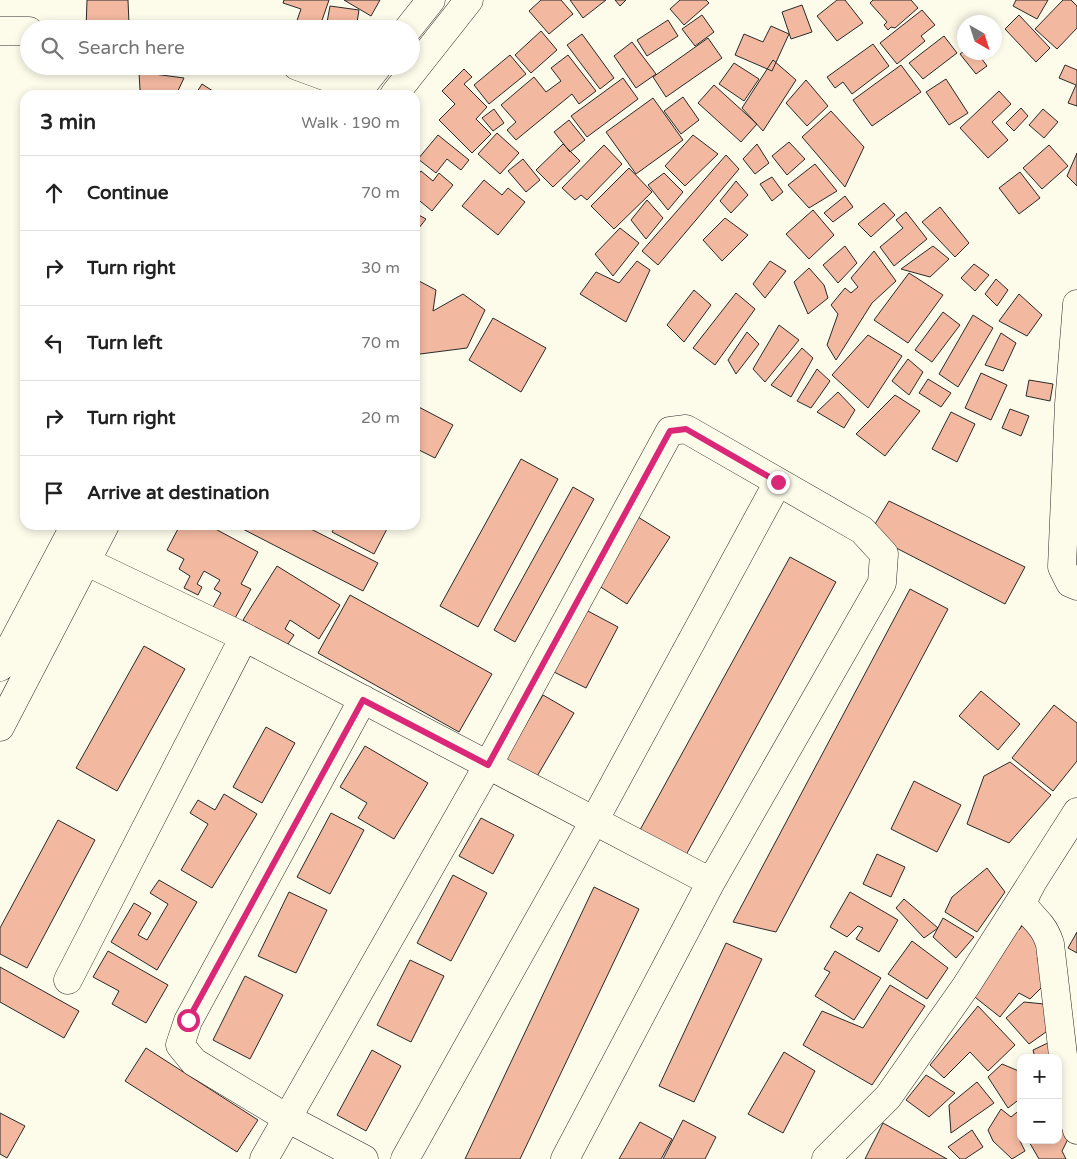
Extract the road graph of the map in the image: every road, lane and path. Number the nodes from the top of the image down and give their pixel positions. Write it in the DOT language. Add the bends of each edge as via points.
graph roads {
  1 [pos="431,0"];
  2 [pos="470,0"];
  3 [pos="415,20"];
  4 [pos="20,30"];
  5 [pos="0,31"];
  6 [pos="420,62"];
  7 [pos="318,75"];
  8 [pos="371,75"];
  9 [pos="410,75"];
  10 [pos="353,90"];
  11 [pos="360,90"];
  12 [pos="398,90"];
  13 [pos="1077,304"];
  14 [pos="778,482"];
  15 [pos="72,530"];
  16 [pos="102,530"];
  17 [pos="85,561"];
  18 [pos="1077,586"];
  19 [pos="244,637"];
  20 [pos="0,667"];
  21 [pos="363,700"];
  22 [pos="0,727"];
  23 [pos="488,765"];
  24 [pos="1077,812"];
  25 [pos="594,821"];
  26 [pos="1042,866"];
  27 [pos="711,882"];
  28 [pos="68,980"];
  29 [pos="287,1118"];
  30 [pos="1077,1130"];
  31 [pos="264,1159"];
  32 [pos="364,1159"];
  33 [pos="405,1159"];
  34 [pos="565,1159"];
  35 [pos="826,1159"];
  1 -- 3 [label="street"];
  2 -- 6 [label="street"];
  4 -- 5 [label="street"];
  7 -- 10 [label="street"];
  8 -- 11 [label="street"];
  9 -- 12 [label="street"];
  13 -- 18 [label="street" via="1062,567 1070,583"];
  14 -- 23 [label="street" via="686,429 670,431"];
  14 -- 25 [label="street"];
  14 -- 27 [label="street" via="862,530 884,554 882,583"];
  15 -- 20 [label="street"];
  16 -- 17 [label="street"];
  17 -- 19 [label="street"];
  17 -- 22 [label="street"];
  19 -- 21 [label="street"];
  19 -- 28 [label="street"];
  21 -- 23 [label="street"];
  21 -- 29 [label="street" via="188,1020 180,1044 194,1062"];
  23 -- 25 [label="street"];
  23 -- 29 [label="street"];
  24 -- 26 [label="street"];
  25 -- 27 [label="street"];
  25 -- 33 [label="street"];
  26 -- 30 [label="street" via="1024,897 1024,903 1050,944 1068,1098"];
  26 -- 35 [label="street" via="966,986 888,1097"];
  27 -- 34 [label="street"];
  29 -- 31 [label="street"];
  29 -- 32 [label="street"];
}
